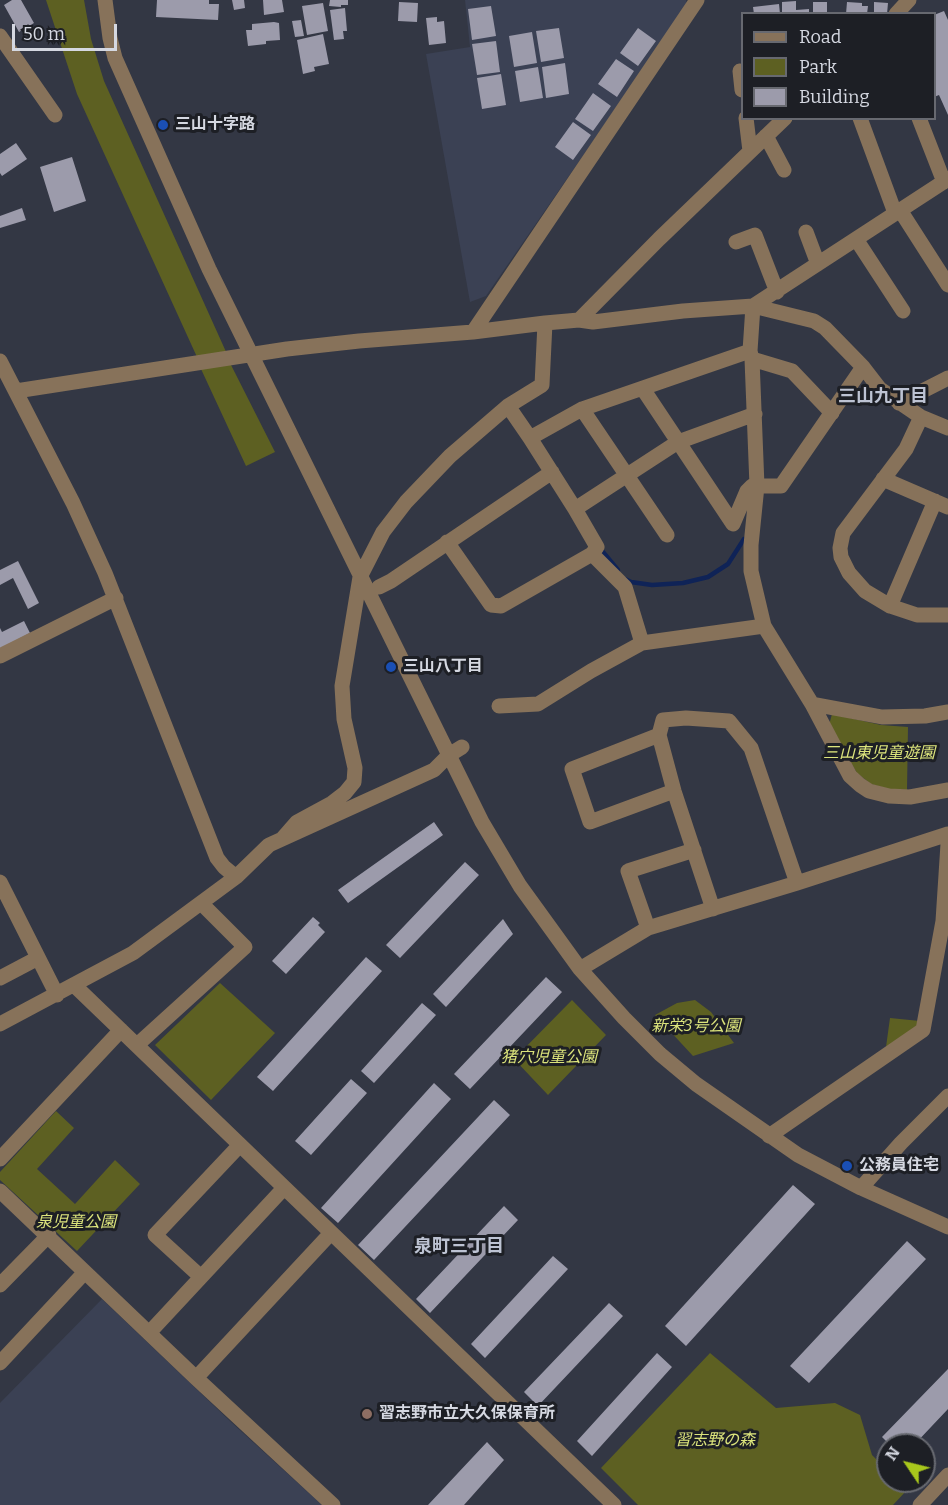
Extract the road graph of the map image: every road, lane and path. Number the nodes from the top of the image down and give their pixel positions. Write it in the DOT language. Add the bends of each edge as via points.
graph roads {
  1 [pos="105,0"];
  2 [pos="697,0"];
  3 [pos="909,0"];
  4 [pos="898,12"];
  5 [pos="0,36"];
  6 [pos="740,71"];
  7 [pos="741,80"];
  8 [pos="55,115"];
  9 [pos="746,120"];
  10 [pos="783,120"];
  11 [pos="861,120"];
  12 [pos="920,120"];
  13 [pos="766,136"];
  14 [pos="750,151"];
  15 [pos="784,170"];
  16 [pos="946,180"];
  17 [pos="897,212"];
  18 [pos="806,232"];
  19 [pos="856,239"];
  20 [pos="736,242"];
  21 [pos="818,264"];
  22 [pos="948,285"];
  23 [pos="777,292"];
  24 [pos="753,306"];
  25 [pos="903,311"];
  26 [pos="579,320"];
  27 [pos="545,323"];
  28 [pos="473,332"];
  29 [pos="250,355"];
  30 [pos="751,355"];
  31 [pos="0,361"];
  32 [pos="863,367"];
  33 [pos="4,377"];
  34 [pos="948,378"];
  35 [pos="643,389"];
  36 [pos="16,391"];
  37 [pos="899,403"];
  38 [pos="508,406"];
  39 [pos="582,409"];
  40 [pos="832,413"];
  41 [pos="755,414"];
  42 [pos="921,417"];
  43 [pos="948,428"];
  44 [pos="530,438"];
  45 [pos="678,442"];
  46 [pos="552,472"];
  47 [pos="628,476"];
  48 [pos="883,479"];
  49 [pos="757,486"];
  50 [pos="941,504"];
  51 [pos="576,509"];
  52 [pos="667,535"];
  53 [pos="447,542"];
  54 [pos="592,554"];
  55 [pos="360,577"];
  56 [pos="379,587"];
  57 [pos="116,598"];
  58 [pos="890,606"];
  59 [pos="948,615"];
  60 [pos="764,626"];
  61 [pos="642,643"];
  62 [pos="0,656"];
  63 [pos="812,704"];
  64 [pos="499,706"];
  65 [pos="948,712"];
  66 [pos="659,735"];
  67 [pos="456,751"];
  68 [pos="948,790"];
  69 [pos="674,791"];
  70 [pos="948,834"];
  71 [pos="283,838"];
  72 [pos="948,844"];
  73 [pos="694,850"];
  74 [pos="236,877"];
  75 [pos="0,882"];
  76 [pos="797,883"];
  77 [pos="202,904"];
  78 [pos="7,909"];
  79 [pos="713,909"];
  80 [pos="648,928"];
  81 [pos="38,958"];
  82 [pos="580,969"];
  83 [pos="0,978"];
  84 [pos="75,986"];
  85 [pos="57,995"];
  86 [pos="0,1024"];
  87 [pos="121,1030"];
  88 [pos="136,1045"];
  89 [pos="948,1096"];
  90 [pos="769,1136"];
  91 [pos="239,1146"];
  92 [pos="0,1159"];
  93 [pos="284,1188"];
  94 [pos="861,1188"];
  95 [pos="2,1197"];
  96 [pos="948,1227"];
  97 [pos="332,1233"];
  98 [pos="49,1235"];
  99 [pos="85,1272"];
  100 [pos="201,1277"];
  101 [pos="0,1285"];
  102 [pos="149,1333"];
  103 [pos="0,1363"];
  104 [pos="196,1378"];
  105 [pos="948,1475"];
  106 [pos="333,1505"];
  107 [pos="614,1505"];
  108 [pos="920,1505"];
  1 -- 29 [label="street" via="110,38 123,77"];
  2 -- 28 [label="street"];
  3 -- 4 [label="street"];
  5 -- 8 [label="street"];
  6 -- 7 [label="street"];
  9 -- 14 [label="street"];
  10 -- 13 [label="street"];
  11 -- 17 [label="street"];
  12 -- 16 [label="street"];
  13 -- 14 [label="street"];
  13 -- 15 [label="street"];
  14 -- 26 [label="street"];
  16 -- 17 [label="street"];
  17 -- 19 [label="street"];
  17 -- 22 [label="street"];
  18 -- 21 [label="street"];
  19 -- 21 [label="street"];
  19 -- 25 [label="street"];
  20 -- 23 [label="street" via="756,235"];
  21 -- 23 [label="street"];
  23 -- 24 [label="street"];
  24 -- 26 [label="street" via="593,322"];
  24 -- 30 [label="street"];
  24 -- 32 [label="street" via="814,321"];
  26 -- 27 [label="street"];
  27 -- 28 [label="street"];
  27 -- 38 [label="street" via="542,385"];
  28 -- 29 [label="street"];
  29 -- 36 [label="street"];
  29 -- 55 [label="street"];
  30 -- 35 [label="street"];
  30 -- 40 [label="street" via="792,370"];
  30 -- 41 [label="street"];
  31 -- 33 [label="street"];
  32 -- 37 [label="street" via="880,389"];
  32 -- 40 [label="street"];
  33 -- 36 [label="street"];
  34 -- 37 [label="street"];
  35 -- 39 [label="street"];
  35 -- 45 [label="street"];
  36 -- 57 [label="street"];
  37 -- 42 [label="street"];
  38 -- 44 [label="street"];
  38 -- 55 [label="street" via="450,456 406,502 383,532"];
  39 -- 44 [label="street"];
  39 -- 47 [label="street"];
  40 -- 49 [label="street" via="781,486"];
  41 -- 45 [label="street"];
  41 -- 49 [label="street"];
  42 -- 43 [label="street"];
  42 -- 48 [label="street" via="906,449"];
  44 -- 46 [label="street"];
  45 -- 47 [label="street"];
  45 -- 49 [label="street" via="733,524 747,491"];
  46 -- 51 [label="street"];
  46 -- 53 [label="street"];
  47 -- 51 [label="street"];
  47 -- 52 [label="street"];
  48 -- 50 [label="street"];
  48 -- 58 [label="street" via="843,533 840,548 849,573 865,591"];
  49 -- 60 [label="street" via="751,571"];
  50 -- 58 [label="street"];
  51 -- 54 [label="street" via="597,547"];
  53 -- 54 [label="street" via="490,605 501,606"];
  53 -- 56 [label="street"];
  54 -- 61 [label="street" via="625,587"];
  55 -- 67 [label="street"];
  55 -- 71 [label="street" via="342,686 354,782 332,803 297,822"];
  57 -- 62 [label="street"];
  57 -- 74 [label="street" via="217,858"];
  58 -- 59 [label="street" via="917,615"];
  60 -- 61 [label="street"];
  60 -- 63 [label="street"];
  61 -- 64 [label="street" via="538,705"];
  63 -- 65 [label="street" via="882,717"];
  63 -- 68 [label="street" via="850,776 868,790 910,797"];
  66 -- 69 [label="street"];
  66 -- 69 [label="street" via="572,769 590,822"];
  66 -- 76 [label="street" via="663,720 729,721 752,748"];
  67 -- 71 [label="street" via="434,770"];
  67 -- 82 [label="street" via="501,857"];
  69 -- 73 [label="street"];
  70 -- 76 [label="street"];
  71 -- 74 [label="street" via="269,845"];
  72 -- 90 [label="street" via="943,921 923,1030"];
  73 -- 79 [label="street"];
  73 -- 80 [label="street" via="628,871"];
  74 -- 77 [label="street"];
  75 -- 78 [label="street"];
  76 -- 79 [label="street"];
  77 -- 84 [label="street" via="133,953"];
  77 -- 88 [label="street" via="245,947"];
  78 -- 81 [label="street"];
  79 -- 80 [label="street"];
  80 -- 82 [label="street"];
  81 -- 83 [label="street"];
  81 -- 85 [label="street"];
  82 -- 90 [label="street" via="660,1054"];
  84 -- 85 [label="street"];
  84 -- 87 [label="street"];
  85 -- 86 [label="street"];
  87 -- 88 [label="street"];
  87 -- 92 [label="street"];
  88 -- 91 [label="street"];
  89 -- 94 [label="street"];
  90 -- 94 [label="street"];
  91 -- 93 [label="street"];
  91 -- 100 [label="street" via="155,1235"];
  93 -- 97 [label="street"];
  93 -- 100 [label="street"];
  94 -- 96 [label="street"];
  95 -- 98 [label="street"];
  97 -- 104 [label="street"];
  97 -- 107 [label="street"];
  98 -- 99 [label="street"];
  98 -- 101 [label="street"];
  99 -- 102 [label="street"];
  99 -- 103 [label="street"];
  100 -- 102 [label="street"];
  102 -- 104 [label="street"];
  104 -- 106 [label="street"];
  105 -- 108 [label="street"];
}
